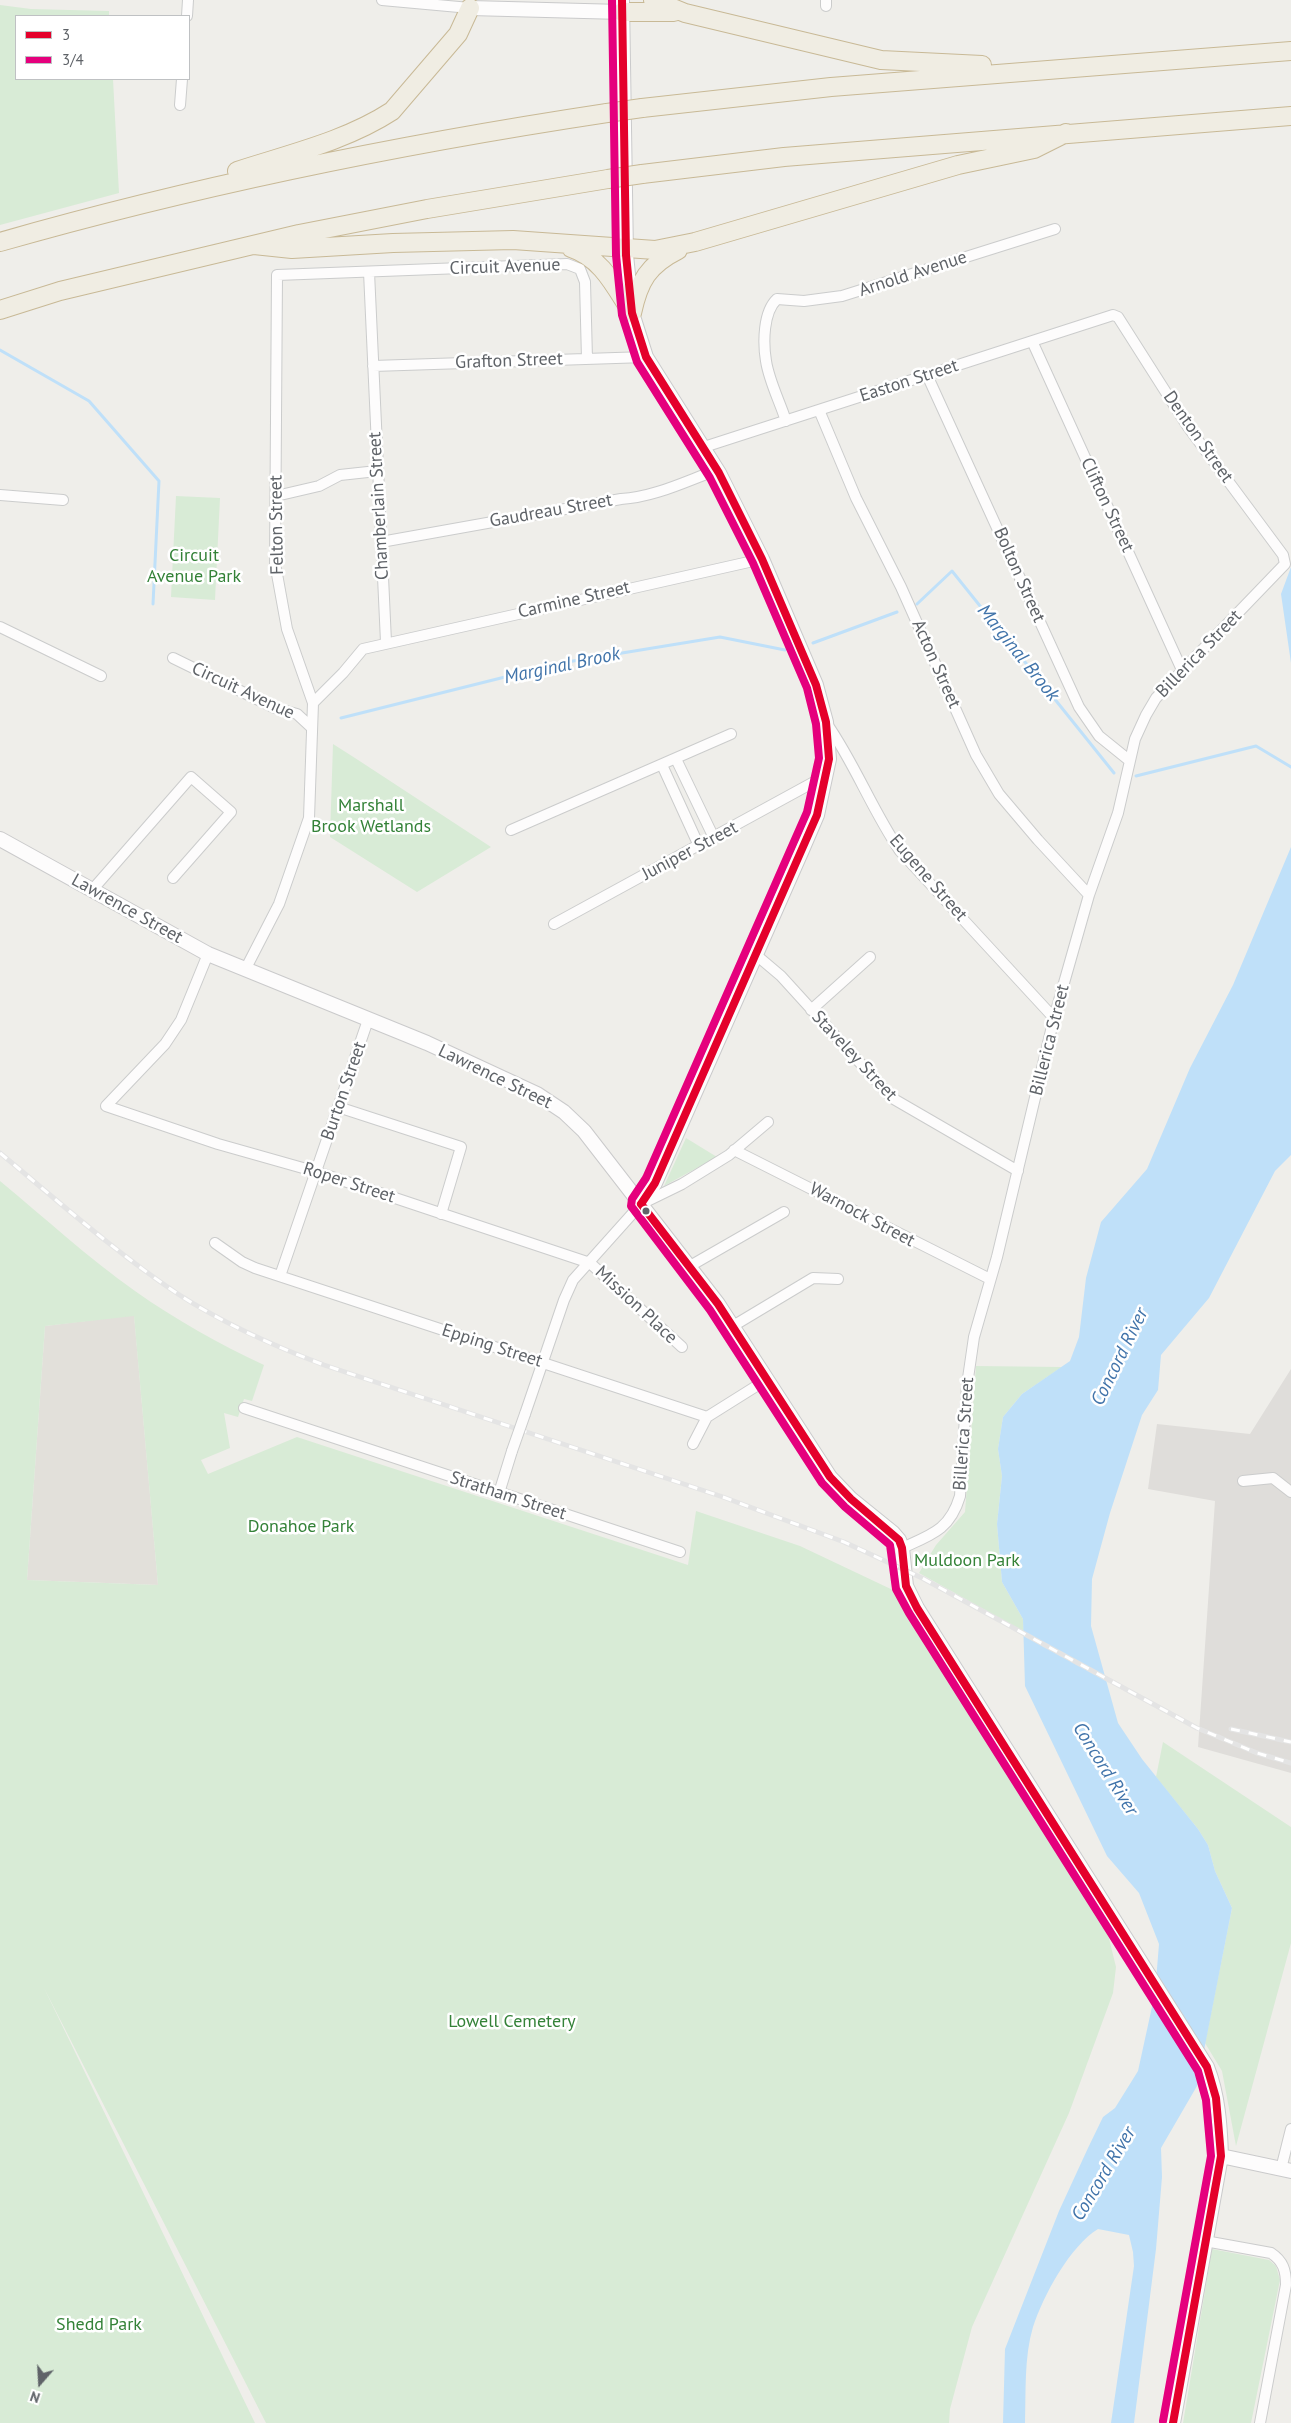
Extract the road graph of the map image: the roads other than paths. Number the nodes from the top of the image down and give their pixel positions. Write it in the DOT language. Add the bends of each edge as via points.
graph roads {
  1 [pos="188,0"];
  2 [pos="382,0"];
  3 [pos="653,0"];
  4 [pos="622,6"];
  5 [pos="470,8"];
  6 [pos="685,13"];
  7 [pos="187,15"];
  8 [pos="1291,51"];
  9 [pos="995,70"];
  10 [pos="182,80"];
  11 [pos="180,105"];
  12 [pos="1291,116"];
  13 [pos="1031,143"];
  14 [pos="113,211"];
  15 [pos="1055,229"];
  16 [pos="0,242"];
  17 [pos="695,242"];
  18 [pos="550,243"];
  19 [pos="254,245"];
  20 [pos="626,246"];
  21 [pos="369,272"];
  22 [pos="0,310"];
  23 [pos="632,313"];
  24 [pos="1113,315"];
  25 [pos="1032,341"];
  26 [pos="646,357"];
  27 [pos="587,359"];
  28 [pos="373,366"];
  29 [pos="927,376"];
  30 [pos="819,410"];
  31 [pos="786,421"];
  32 [pos="704,447"];
  33 [pos="717,470"];
  34 [pos="377,471"];
  35 [pos="0,495"];
  36 [pos="276,496"];
  37 [pos="63,500"];
  38 [pos="381,542"];
  39 [pos="762,558"];
  40 [pos="1284,560"];
  41 [pos="0,626"];
  42 [pos="386,642"];
  43 [pos="173,658"];
  44 [pos="1182,670"];
  45 [pos="101,676"];
  46 [pos="313,703"];
  47 [pos="826,722"];
  48 [pos="311,726"];
  49 [pos="731,734"];
  50 [pos="676,759"];
  51 [pos="1130,761"];
  52 [pos="662,765"];
  53 [pos="825,776"];
  54 [pos="511,830"];
  55 [pos="714,838"];
  56 [pos="0,839"];
  57 [pos="699,846"];
  58 [pos="173,878"];
  59 [pos="93,889"];
  60 [pos="1089,894"];
  61 [pos="554,924"];
  62 [pos="208,954"];
  63 [pos="755,954"];
  64 [pos="870,957"];
  65 [pos="245,970"];
  66 [pos="811,1010"];
  67 [pos="1054,1018"];
  68 [pos="368,1020"];
  69 [pos="338,1107"];
  70 [pos="768,1122"];
  71 [pos="734,1150"];
  72 [pos="1018,1171"];
  73 [pos="317,1172"];
  74 [pos="641,1204"];
  75 [pos="784,1212"];
  76 [pos="442,1214"];
  77 [pos="215,1243"];
  78 [pos="590,1263"];
  79 [pos="690,1266"];
  80 [pos="280,1276"];
  81 [pos="838,1279"];
  82 [pos="990,1279"];
  83 [pos="733,1326"];
  84 [pos="682,1347"];
  85 [pos="543,1363"];
  86 [pos="766,1380"];
  87 [pos="244,1408"];
  88 [pos="707,1417"];
  89 [pos="693,1444"];
  90 [pos="1243,1481"];
  91 [pos="1291,1492"];
  92 [pos="499,1493"];
  93 [pos="902,1548"];
  94 [pos="680,1552"];
  95 [pos="1291,2129"];
  96 [pos="1221,2156"];
  97 [pos="1286,2170"];
  98 [pos="1205,2240"];
  99 [pos="1173,2423"];
  100 [pos="1260,2423"];
  1 -- 7 [label="street"];
  2 -- 5 [label="street"];
  3 -- 6 [label="highway"];
  4 -- 5 [label="main road"];
  4 -- 6 [label="highway"];
  4 -- 20 [label="main road"];
  5 -- 14 [label="highway" via="464,26 436,62 400,104 379,120 327,142"];
  6 -- 9 [label="highway" via="881,60"];
  8 -- 9 [label="highway" via="1035,70"];
  9 -- 14 [label="highway, bridge" via="607,113 364,154"];
  10 -- 11 [label="street"];
  12 -- 13 [label="highway" via="1066,133"];
  13 -- 17 [label="highway"];
  13 -- 19 [label="highway, bridge" via="784,157 642,174 427,208"];
  14 -- 16 [label="highway"];
  15 -- 31 [label="street, Arnold Avenue" via="842,296 804,302 777,299 765,317 766,362"];
  17 -- 20 [label="highway" via="655,250"];
  17 -- 23 [label="highway" via="665,257 650,269 641,284"];
  18 -- 19 [label="highway" via="479,240 292,249"];
  18 -- 20 [label="highway"];
  18 -- 23 [label="highway" via="574,249 602,267"];
  19 -- 22 [label="highway" via="60,291"];
  20 -- 23 [label="main road"];
  21 -- 27 [label="street, Circuit Avenue" via="567,264 580,269 585,282"];
  21 -- 28 [label="street, Chamberlain Street"];
  21 -- 36 [label="street, Felton Street" via="276,275"];
  23 -- 26 [label="main road"];
  24 -- 25 [label="street, Easton Street"];
  24 -- 40 [label="street, Denton Street" via="1188,427"];
  25 -- 29 [label="street, Easton Street"];
  25 -- 44 [label="street, Clifton Street"];
  26 -- 27 [label="street, Grafton Street"];
  26 -- 32 [label="main road"];
  27 -- 28 [label="street, Grafton Street"];
  28 -- 34 [label="street, Chamberlain Street"];
  29 -- 30 [label="street, Easton Street"];
  29 -- 51 [label="street, Bolton Street" via="1079,707 1099,736"];
  30 -- 31 [label="street, Easton Street"];
  30 -- 60 [label="street, Acton Street" via="856,498 901,587 976,755 999,794"];
  31 -- 32 [label="street, Easton Street"];
  32 -- 33 [label="main road"];
  33 -- 38 [label="street, Gaudreau Street" via="636,498"];
  33 -- 39 [label="main road"];
  34 -- 36 [label="street" via="340,475 319,486"];
  34 -- 38 [label="street, Chamberlain Street"];
  35 -- 37 [label="street"];
  36 -- 46 [label="street, Felton Street" via="275,563 285,620"];
  38 -- 42 [label="street, Chamberlain Street"];
  39 -- 42 [label="street, Carmine Street"];
  39 -- 47 [label="main road" via="816,685"];
  40 -- 44 [label="street, Billerica Street" via="1285,564 1278,573"];
  41 -- 45 [label="street"];
  42 -- 46 [label="street" via="363,649"];
  43 -- 48 [label="street, Circuit Avenue" via="275,708 297,714"];
  44 -- 51 [label="street, Billerica Street" via="1156,698 1146,715 1135,739"];
  46 -- 48 [label="street, Felton Street"];
  47 -- 53 [label="main road" via="830,759"];
  47 -- 67 [label="street, Eugene Street" via="900,850"];
  48 -- 65 [label="street, Felton Street" via="309,818 279,904"];
  49 -- 50 [label="street"];
  50 -- 52 [label="street"];
  50 -- 55 [label="street"];
  51 -- 60 [label="street, Billerica Street" via="1118,813"];
  52 -- 54 [label="street"];
  52 -- 57 [label="street"];
  53 -- 55 [label="street, Juniper Street"];
  53 -- 63 [label="main road" via="817,815"];
  55 -- 57 [label="street, Juniper Street"];
  56 -- 59 [label="main road, Lawrence Street"];
  57 -- 61 [label="street, Juniper Street"];
  58 -- 59 [label="street" via="231,812 191,777"];
  59 -- 62 [label="main road, Lawrence Street"];
  60 -- 67 [label="street, Billerica Street"];
  62 -- 65 [label="main road, Lawrence Street"];
  62 -- 73 [label="street, Roper Street" via="181,1020 165,1044 106,1106 218,1144"];
  63 -- 66 [label="street, Staveley Street" via="781,976"];
  63 -- 74 [label="main road" via="655,1183"];
  64 -- 66 [label="street"];
  65 -- 68 [label="main road, Lawrence Street"];
  66 -- 72 [label="street, Staveley Street" via="892,1098"];
  67 -- 72 [label="street, Billerica Street"];
  68 -- 69 [label="street, Burton Street"];
  68 -- 74 [label="main road, Lawrence Street" via="427,1043 537,1094 564,1112 584,1131"];
  69 -- 73 [label="street, Burton Street"];
  69 -- 76 [label="street" via="461,1146"];
  70 -- 71 [label="street"];
  71 -- 74 [label="street" via="682,1184"];
  71 -- 82 [label="street, Warnock Street"];
  72 -- 82 [label="street, Billerica Street"];
  73 -- 76 [label="street, Roper Street"];
  73 -- 80 [label="street, Burton Street"];
  74 -- 78 [label="street"];
  74 -- 79 [label="main road, Lawrence Street"];
  75 -- 79 [label="street"];
  76 -- 78 [label="street, Roper Street"];
  77 -- 80 [label="street, Epping Street" via="242,1262"];
  78 -- 84 [label="street, Mission Place"];
  78 -- 85 [label="street" via="567,1290"];
  79 -- 83 [label="main road, Lawrence Street"];
  80 -- 85 [label="street, Epping Street"];
  81 -- 83 [label="street" via="814,1278"];
  82 -- 93 [label="street, Billerica Street" via="969,1367 962,1480 957,1507 936,1532"];
  83 -- 86 [label="main road, Lawrence Street"];
  85 -- 88 [label="street, Epping Street"];
  85 -- 92 [label="street, bridge"];
  86 -- 88 [label="street"];
  86 -- 93 [label="main road, Lawrence Street" via="830,1477 893,1533"];
  87 -- 92 [label="street, Stratham Street"];
  88 -- 89 [label="street"];
  90 -- 91 [label="street" via="1273,1478"];
  92 -- 94 [label="street, Stratham Street"];
  93 -- 96 [label="main road" via="906,1586 912,1600 1207,2067 1216,2098"];
  95 -- 97 [label="street"];
  96 -- 97 [label="main road"];
  96 -- 98 [label="main road"];
  98 -- 99 [label="main road"];
  98 -- 100 [label="street" via="1271,2253 1284,2266 1286,2285"];
}
